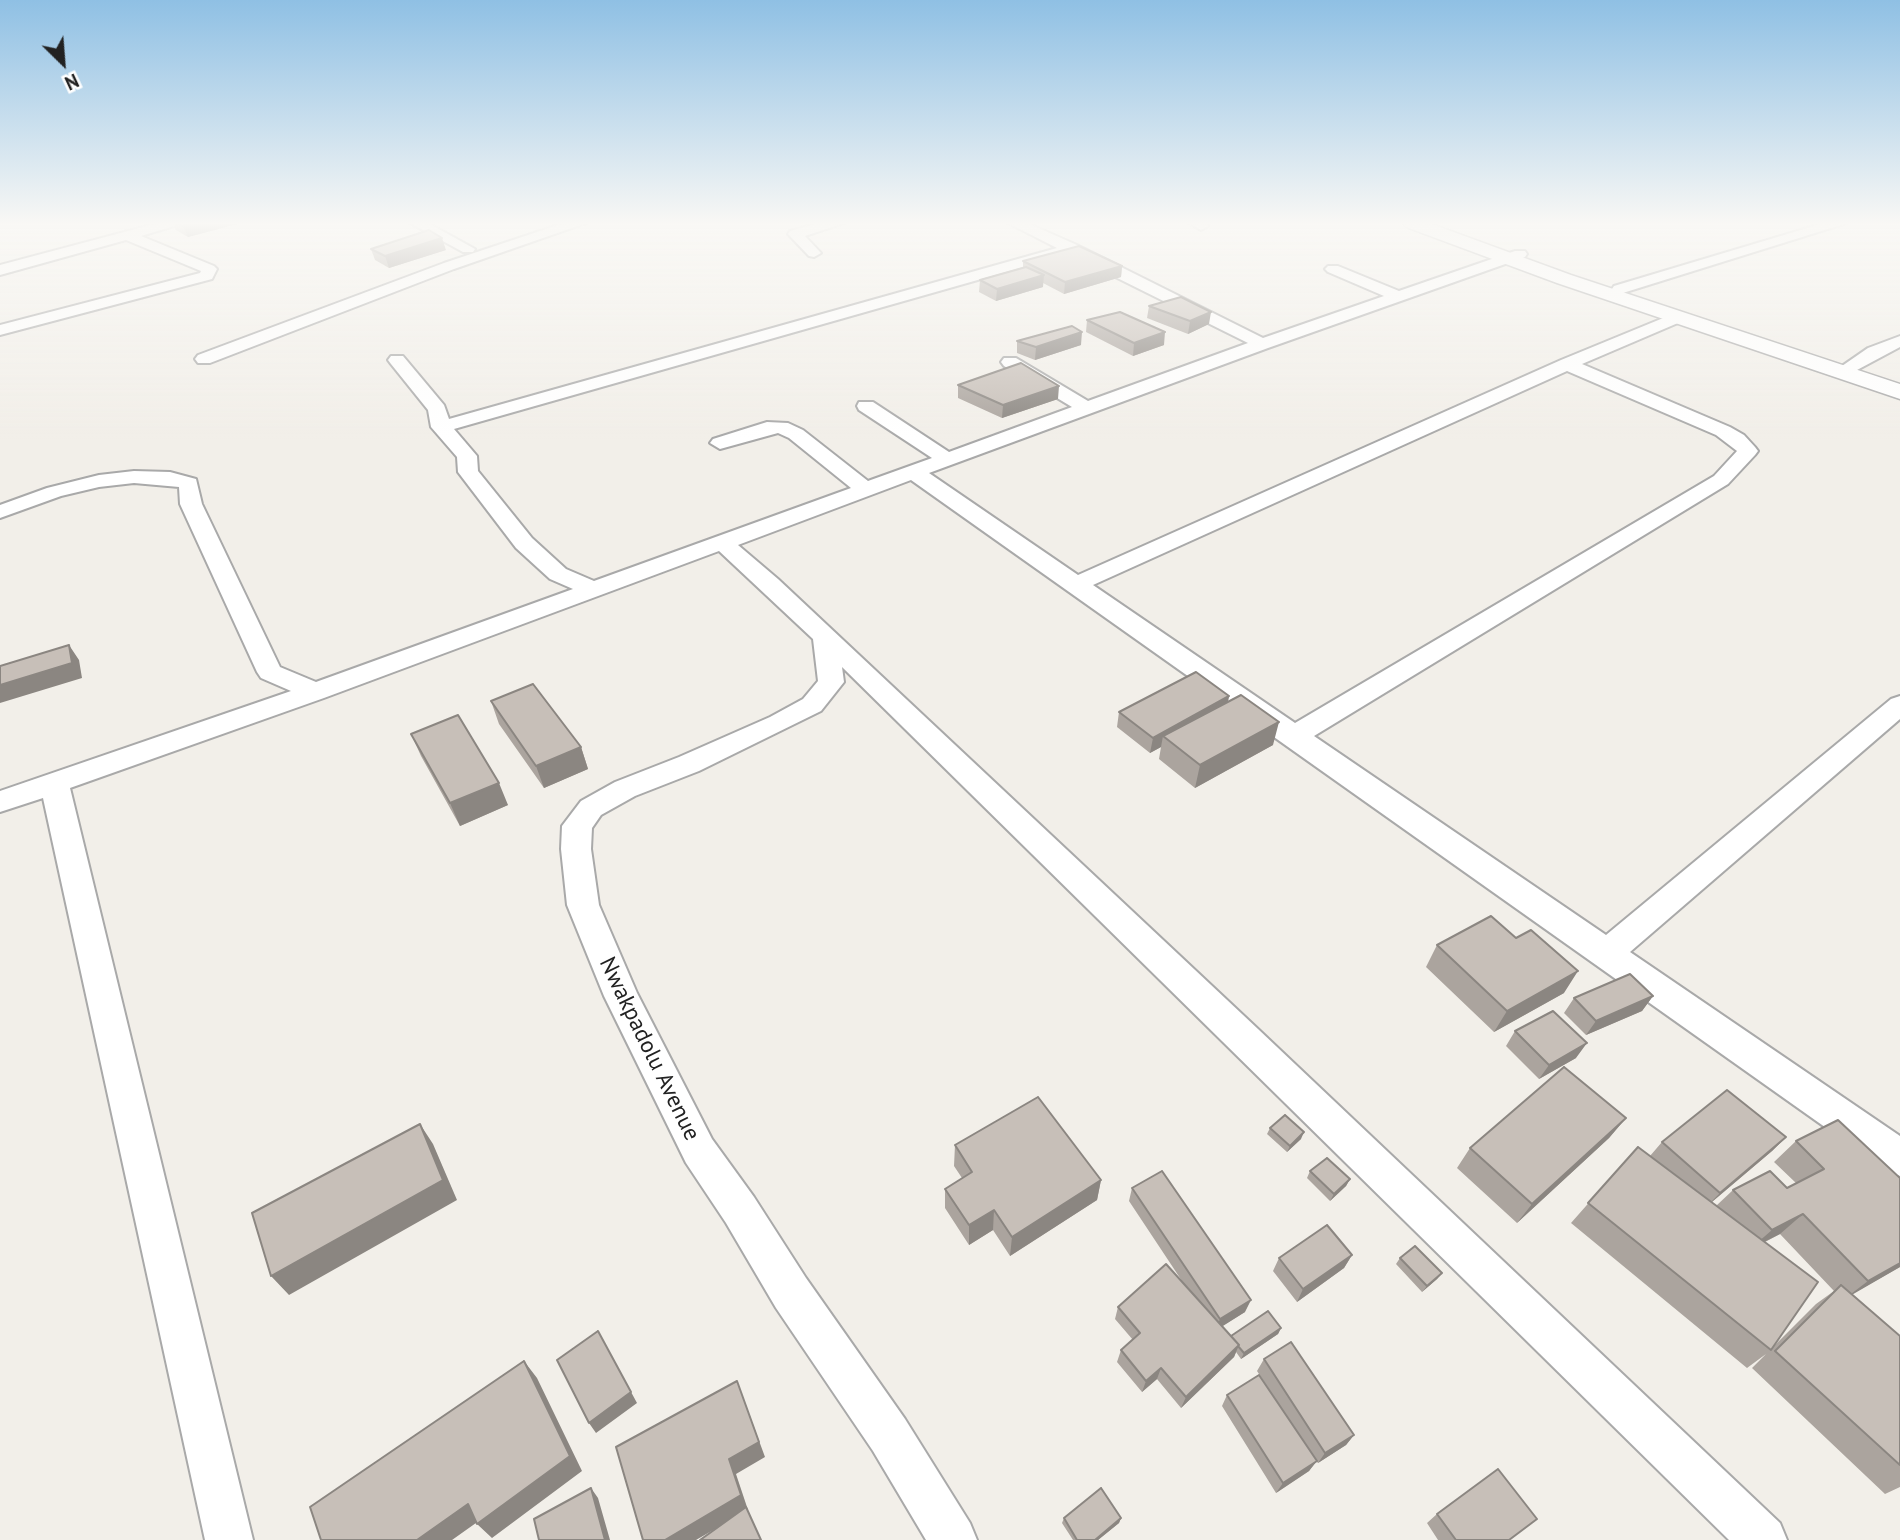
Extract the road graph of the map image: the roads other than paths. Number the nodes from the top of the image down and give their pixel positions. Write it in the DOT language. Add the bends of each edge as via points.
graph roads {
  1 [pos="135,295"];
  2 [pos="371,295"];
  3 [pos="907,295"];
  4 [pos="1165,295"];
  5 [pos="1401,295"];
  6 [pos="1619,295"];
  7 [pos="1638,295"];
  8 [pos="1398,296"];
  9 [pos="1679,317"];
  10 [pos="0,330"];
  11 [pos="1900,341"];
  12 [pos="1262,344"];
  13 [pos="204,359"];
  14 [pos="397,360"];
  15 [pos="1010,362"];
  16 [pos="1567,364"];
  17 [pos="1852,366"];
  18 [pos="1900,383"];
  19 [pos="1900,392"];
  20 [pos="866,406"];
  21 [pos="1086,408"];
  22 [pos="441,427"];
  23 [pos="720,443"];
  24 [pos="946,458"];
  25 [pos="912,471"];
  26 [pos="864,488"];
  27 [pos="0,512"];
  28 [pos="720,541"];
  29 [pos="1076,584"];
  30 [pos="595,590"];
  31 [pos="825,638"];
  32 [pos="315,692"];
  33 [pos="1900,705"];
  34 [pos="1294,736"];
  35 [pos="54,782"];
  36 [pos="0,802"];
  37 [pos="1606,953"];
  38 [pos="1900,1158"];
  39 [pos="229,1540"];
  40 [pos="953,1540"];
  41 [pos="1763,1540"];
  1 -- 10 [label="street"];
  2 -- 13 [label="street"];
  3 -- 22 [label="street"];
  4 -- 12 [label="street"];
  5 -- 8 [label="street"];
  6 -- 9 [label="street"];
  7 -- 17 [label="street"];
  8 -- 12 [label="street"];
  9 -- 16 [label="street"];
  9 -- 19 [label="street"];
  11 -- 17 [label="street"];
  12 -- 21 [label="street"];
  14 -- 22 [label="street" via="437,409"];
  15 -- 21 [label="street"];
  16 -- 29 [label="street"];
  16 -- 34 [label="street" via="1723,431 1748,451 1721,480"];
  17 -- 18 [label="street"];
  20 -- 24 [label="street"];
  21 -- 24 [label="street"];
  22 -- 30 [label="street" via="467,456 468,472 524,543 558,574"];
  23 -- 26 [label="street" via="781,427"];
  24 -- 25 [label="street"];
  25 -- 26 [label="street"];
  25 -- 29 [label="street"];
  26 -- 28 [label="street"];
  27 -- 32 [label="street" via="99,481 134,477 188,483 195,513 270,672"];
  28 -- 30 [label="street"];
  28 -- 31 [label="street"];
  29 -- 34 [label="street"];
  30 -- 32 [label="street"];
  31 -- 40 [label="street, Nwakpadolu Avenue" via="831,682 812,705 591,808 577,826 583,905 621,996 699,1151 889,1435"];
  31 -- 41 [label="street"];
  32 -- 35 [label="street"];
  33 -- 37 [label="street"];
  34 -- 37 [label="street"];
  35 -- 36 [label="street"];
  35 -- 39 [label="street"];
  37 -- 38 [label="street"];
}
